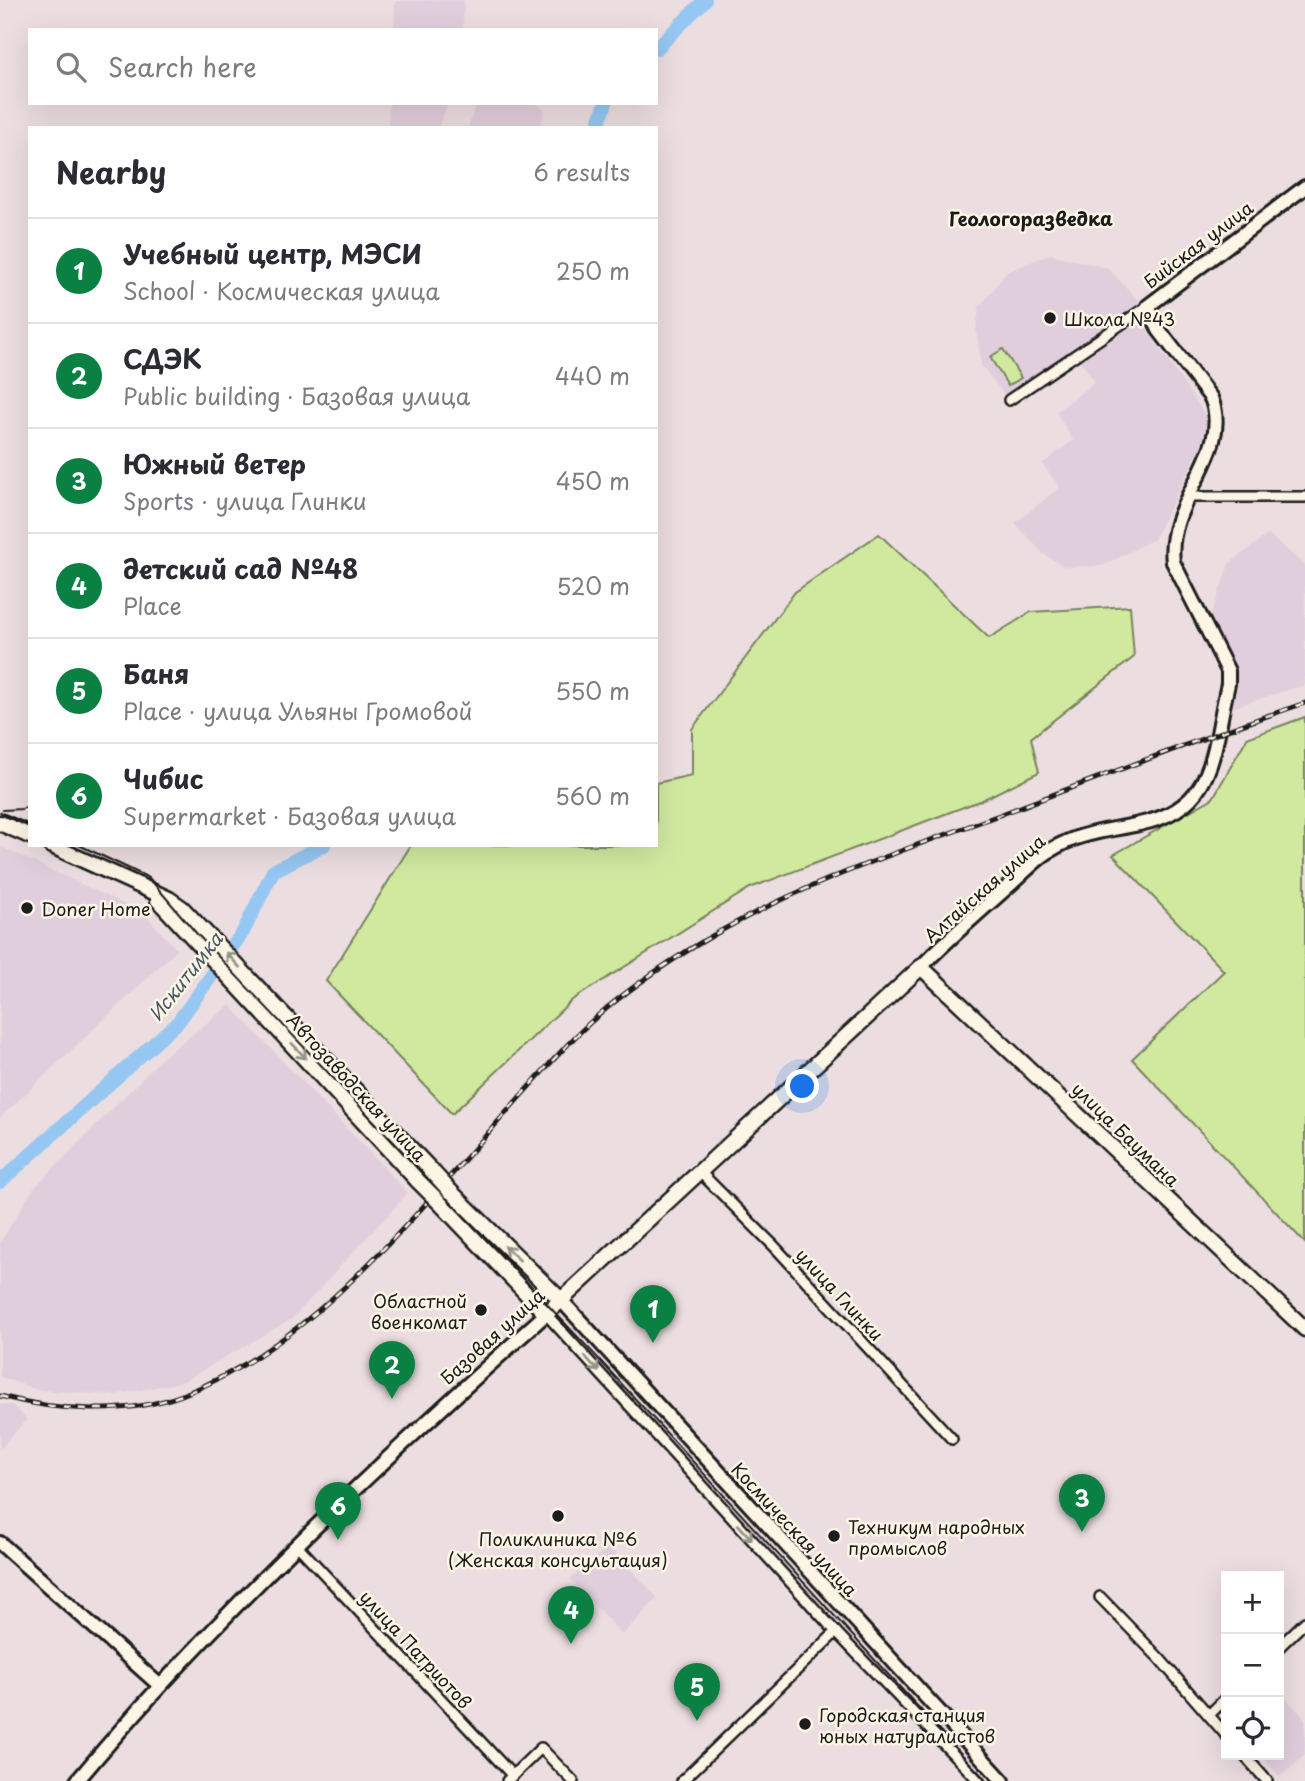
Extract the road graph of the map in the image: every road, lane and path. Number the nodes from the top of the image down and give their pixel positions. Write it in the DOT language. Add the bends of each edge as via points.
graph roads {
  1 [pos="1305,187"];
  2 [pos="1148,306"];
  3 [pos="1009,400"];
  4 [pos="1187,497"];
  5 [pos="1305,497"];
  6 [pos="0,823"];
  7 [pos="28,835"];
  8 [pos="54,847"];
  9 [pos="922,967"];
  10 [pos="257,997"];
  11 [pos="701,1173"];
  12 [pos="561,1300"];
  13 [pos="546,1314"];
  14 [pos="1305,1329"];
  15 [pos="953,1439"];
  16 [pos="0,1543"];
  17 [pos="296,1544"];
  18 [pos="1100,1597"];
  19 [pos="1305,1622"];
  20 [pos="836,1632"];
  21 [pos="1284,1642"];
  22 [pos="158,1684"];
  23 [pos="1221,1703"];
  24 [pos="1209,1714"];
  25 [pos="1221,1729"];
  26 [pos="1248,1760"];
  27 [pos="509,1778"];
  28 [pos="77,1781"];
  29 [pos="573,1781"];
  30 [pos="682,1781"];
  31 [pos="979,1781"];
  32 [pos="1003,1781"];
  33 [pos="1267,1781"];
  1 -- 2 [label="main road, Бийская улица"];
  2 -- 3 [label="street, Бийская улица"];
  2 -- 4 [label="main road, Алтайская улица" via="1159,330 1216,411 1216,435"];
  4 -- 5 [label="street"];
  4 -- 9 [label="main road, Алтайская улица" via="1172,535 1173,562 1228,671 1199,792 1174,813 1154,821 1082,836 1048,851"];
  6 -- 7 [label="main road"];
  8 -- 10 [label="main road, Автозаводская улица" via="141,886 198,933"];
  9 -- 11 [label="main road, Базовая улица"];
  9 -- 14 [label="main road, улица Баумана"];
  12 -- 10 [label="main road, Автозаводская улица, one-way, bridge"];
  10 -- 13 [label="main road, Автозаводская улица, one-way, bridge" via="418,1181"];
  11 -- 12 [label="main road, Базовая улица"];
  11 -- 15 [label="street, улица Глинки"];
  12 -- 13 [label="main road, Базовая улица"];
  12 -- 32 [label="main road, Космическая улица"];
  13 -- 17 [label="main road, Базовая улица"];
  13 -- 20 [label="street, one-way"];
  16 -- 22 [label="main road"];
  17 -- 22 [label="main road, Базовая улица"];
  17 -- 27 [label="street, улица Патриотов"];
  18 -- 24 [label="street"];
  19 -- 21 [label="street"];
  20 -- 30 [label="street"];
  20 -- 31 [label="street"];
  22 -- 28 [label="main road, Базовая улица"];
  23 -- 24 [label="street"];
  24 -- 25 [label="street"];
  26 -- 33 [label="street"];
  27 -- 29 [label="street, улица Патриотов" via="541,1748"];
}
